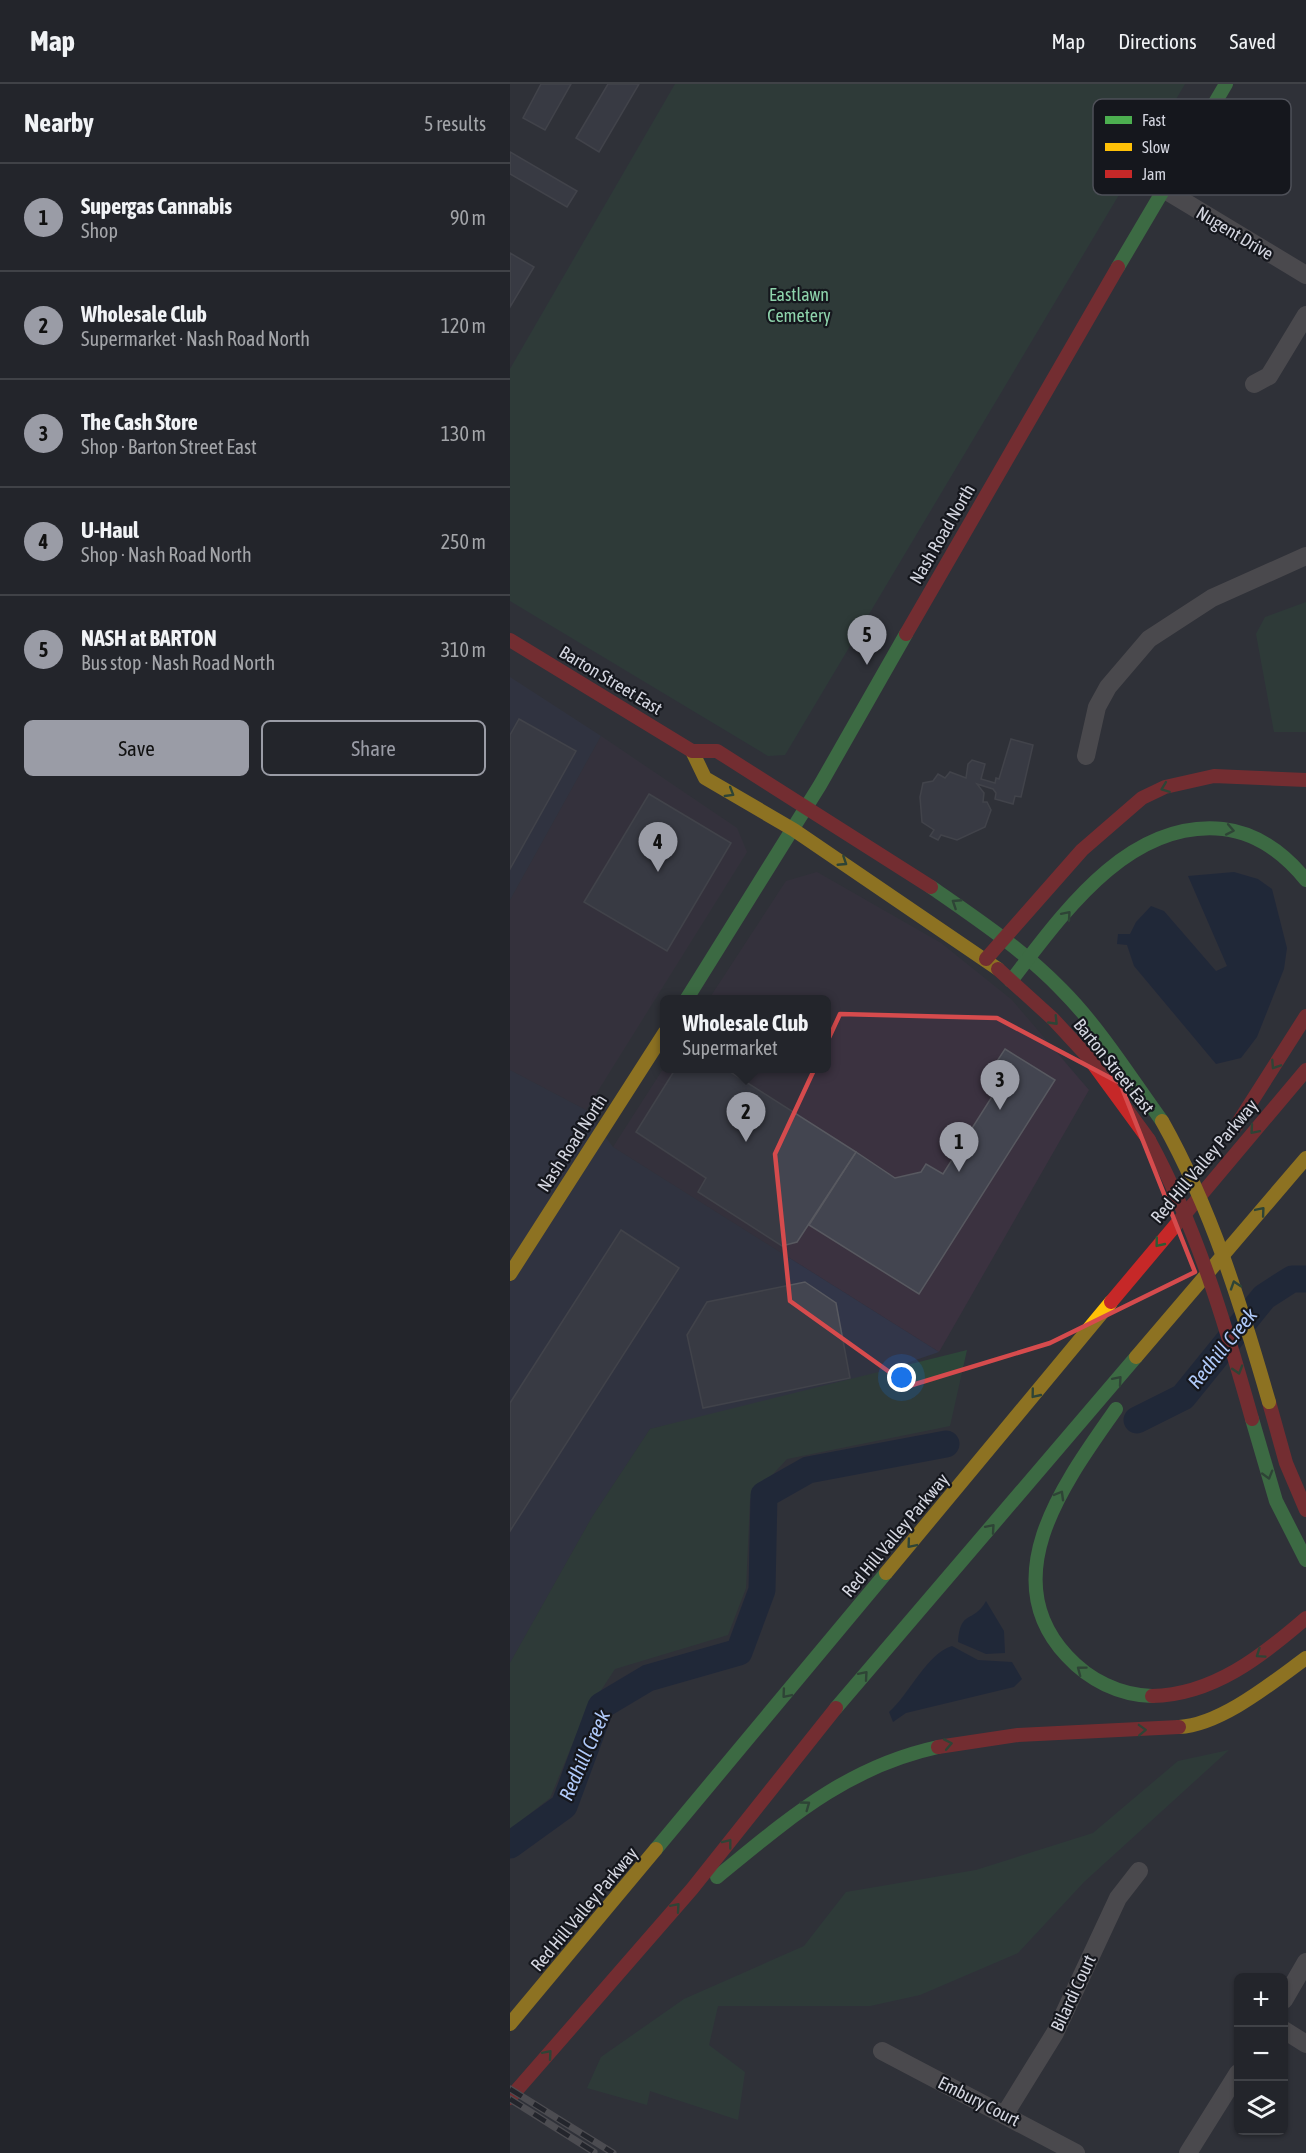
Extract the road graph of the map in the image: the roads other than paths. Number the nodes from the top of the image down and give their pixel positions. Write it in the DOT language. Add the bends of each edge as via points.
graph roads {
  1 [pos="1226,84"];
  2 [pos="1217,99"];
  3 [pos="1162,195"];
  4 [pos="1173,195"];
  5 [pos="1306,275"];
  6 [pos="1306,315"];
  7 [pos="1254,384"];
  8 [pos="1306,556"];
  9 [pos="510,640"];
  10 [pos="692,751"];
  11 [pos="1086,756"];
  12 [pos="1306,780"];
  13 [pos="807,807"];
  14 [pos="794,830"];
  15 [pos="1306,880"];
  16 [pos="1004,937"];
  17 [pos="986,959"];
  18 [pos="1028,959"];
  19 [pos="1011,981"];
  20 [pos="689,995"];
  21 [pos="1306,1016"];
  22 [pos="660,1040"];
  23 [pos="1306,1070"];
  24 [pos="1306,1158"];
  25 [pos="1209,1182"];
  26 [pos="510,1274"];
  27 [pos="1156,1336"];
  28 [pos="1137,1378"];
  29 [pos="1124,1397"];
  30 [pos="1306,1510"];
  31 [pos="1306,1560"];
  32 [pos="1306,1618"];
  33 [pos="1306,1658"];
  34 [pos="1139,1871"];
  35 [pos="692,1889"];
  36 [pos="1306,1962"];
  37 [pos="1288,1993"];
  38 [pos="510,2024"];
  39 [pos="1288,2033"];
  40 [pos="1306,2044"];
  41 [pos="882,2051"];
  42 [pos="1234,2081"];
  43 [pos="510,2098"];
  44 [pos="1005,2114"];
  45 [pos="1076,2153"];
  46 [pos="1188,2153"];
  1 -- 2 [label="main road, Nash Road North"];
  3 -- 13 [label="main road, Nash Road North" via="982,499"];
  4 -- 5 [label="street, Nugent Drive"];
  6 -- 7 [label="street" via="1269,376"];
  8 -- 11 [label="street" via="1212,598 1149,639 1108,687 1097,707"];
  9 -- 10 [label="main road, Barton Street East"];
  10 -- 13 [label="main road, Barton Street East" via="717,752"];
  10 -- 14 [label="main road, Barton Street East, one-way" via="705,778"];
  12 -- 16 [label="main road, one-way" via="1214,776 1165,787 1142,798 1082,850"];
  13 -- 14 [label="main road, Nash Road North"];
  16 -- 13 [label="main road, Barton Street East, one-way"];
  14 -- 17 [label="main road, Barton Street East, one-way"];
  14 -- 20 [label="main road, Nash Road North"];
  18 -- 15 [label="main road, one-way" via="1084,894 1117,863 1168,832 1207,827 1249,834 1273,846"];
  16 -- 17 [label="main road"];
  16 -- 18 [label="main road, Barton Street East"];
  17 -- 19 [label="main road, Barton Street East"];
  18 -- 19 [label="main road"];
  30 -- 18 [label="main road, Barton Street East, one-way, bridge" via="1286,1463 1245,1319 1209,1214 1162,1121 1070,999"];
  19 -- 31 [label="main road, Barton Street East, one-way, bridge" via="1089,1058 1149,1140 1182,1200 1276,1501"];
  21 -- 25 [label="main road, one-way" via="1231,1133"];
  22 -- 26 [label="main road, Nash Road North"];
  23 -- 25 [label="main road, Red Hill Valley Parkway, one-way"];
  27 -- 24 [label="main road, one-way"];
  25 -- 38 [label="main road, Red Hill Valley Parkway, one-way"];
  27 -- 28 [label="main road"];
  35 -- 27 [label="main road, one-way" via="803,1747"];
  32 -- 29 [label="main road, one-way" via="1221,1679 1174,1695 1147,1696 1118,1690 1096,1681 1063,1655 1050,1636 1038,1602 1038,1552 1053,1507"];
  35 -- 33 [label="main road, one-way" via="715,1879 814,1800 856,1774 892,1760 977,1739 1187,1727 1214,1719 1242,1704"];
  34 -- 44 [label="street, Bilardi Court" via="1118,1898 1055,2033"];
  43 -- 35 [label="main road, one-way"];
  36 -- 37 [label="street"];
  39 -- 40 [label="street"];
  41 -- 44 [label="street, Embury Court"];
  42 -- 46 [label="street"];
  44 -- 45 [label="street, Embury Court"];
}
